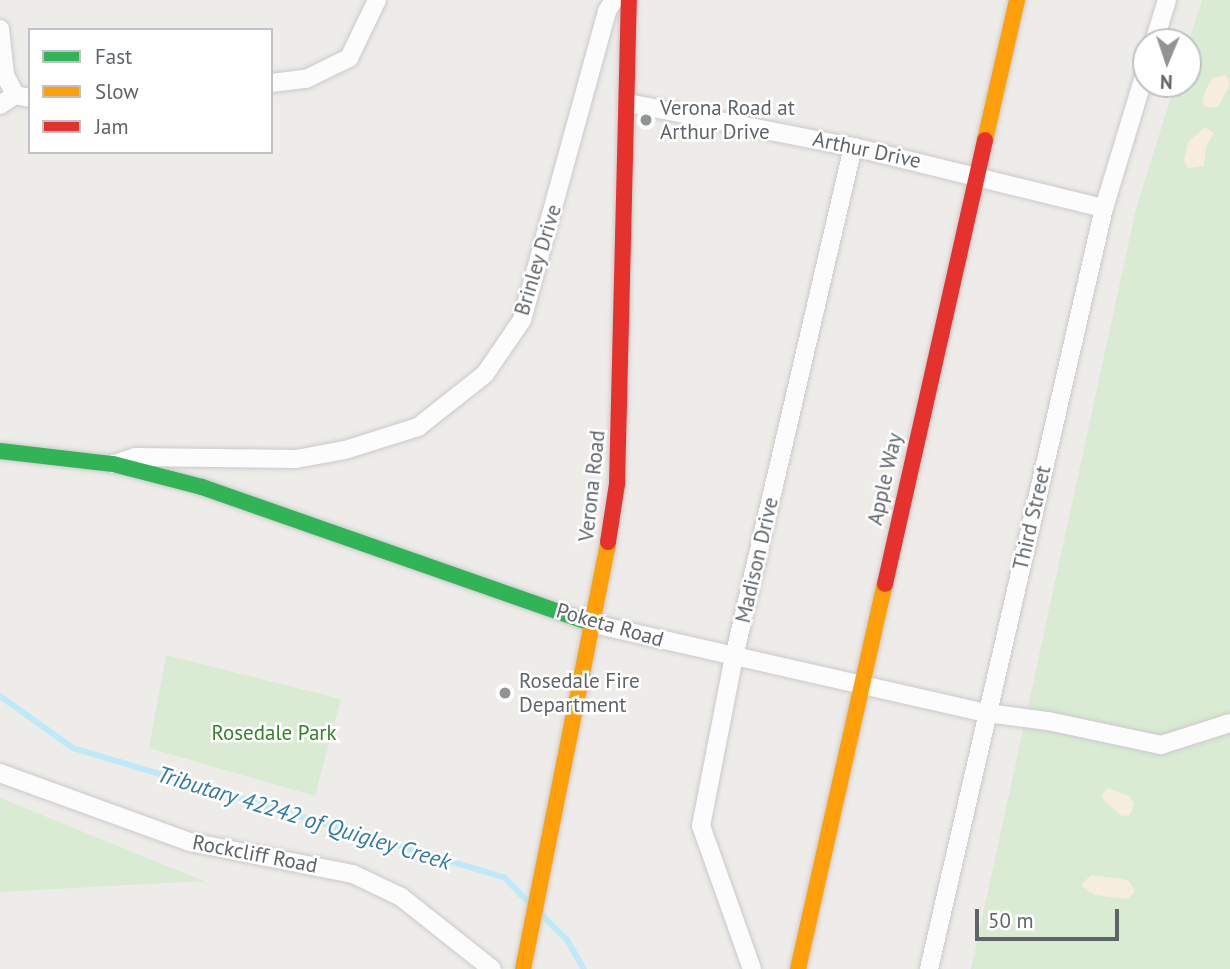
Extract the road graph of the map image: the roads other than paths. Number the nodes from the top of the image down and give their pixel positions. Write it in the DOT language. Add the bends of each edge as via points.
graph roads {
  1 [pos="377,0"];
  2 [pos="614,0"];
  3 [pos="629,0"];
  4 [pos="1017,0"];
  5 [pos="1167,0"];
  6 [pos="1158,28"];
  7 [pos="0,29"];
  8 [pos="273,83"];
  9 [pos="1137,98"];
  10 [pos="15,99"];
  11 [pos="628,103"];
  12 [pos="853,147"];
  13 [pos="979,174"];
  14 [pos="1104,208"];
  15 [pos="0,451"];
  16 [pos="113,464"];
  17 [pos="594,624"];
  18 [pos="734,657"];
  19 [pos="859,685"];
  20 [pos="987,713"];
  21 [pos="1230,723"];
  22 [pos="0,773"];
  23 [pos="492,969"];
  24 [pos="523,969"];
  25 [pos="752,969"];
  26 [pos="798,969"];
  27 [pos="929,969"];
  1 -- 8 [label="street" via="349,58 306,79"];
  2 -- 16 [label="street, Brinley Drive" via="607,11 523,320 485,374 418,427 345,450 296,459 135,457"];
  3 -- 11 [label="street, Verona Road"];
  4 -- 13 [label="street, Apple Way"];
  5 -- 6 [label="street"];
  7 -- 10 [label="street" via="5,75"];
  9 -- 14 [label="street, Third Street"];
  11 -- 12 [label="street, Arthur Drive"];
  11 -- 17 [label="street, Verona Road" via="617,484"];
  12 -- 13 [label="street, Arthur Drive"];
  12 -- 18 [label="street, Madison Drive"];
  13 -- 14 [label="street, Arthur Drive"];
  13 -- 19 [label="street, Apple Way"];
  14 -- 20 [label="street, Third Street"];
  15 -- 16 [label="street, Poketa Road"];
  16 -- 17 [label="street, Poketa Road" via="202,487"];
  17 -- 18 [label="street, Poketa Road"];
  17 -- 24 [label="street, Verona Road"];
  18 -- 19 [label="street, Poketa Road"];
  18 -- 25 [label="street, Madison Drive" via="701,826"];
  19 -- 20 [label="street, Poketa Road"];
  19 -- 26 [label="street, Apple Way"];
  20 -- 21 [label="street, Poketa Road" via="1161,745"];
  20 -- 27 [label="street, Third Street"];
  22 -- 23 [label="street, Rockcliff Road" via="190,842 353,874 401,897"];
}
